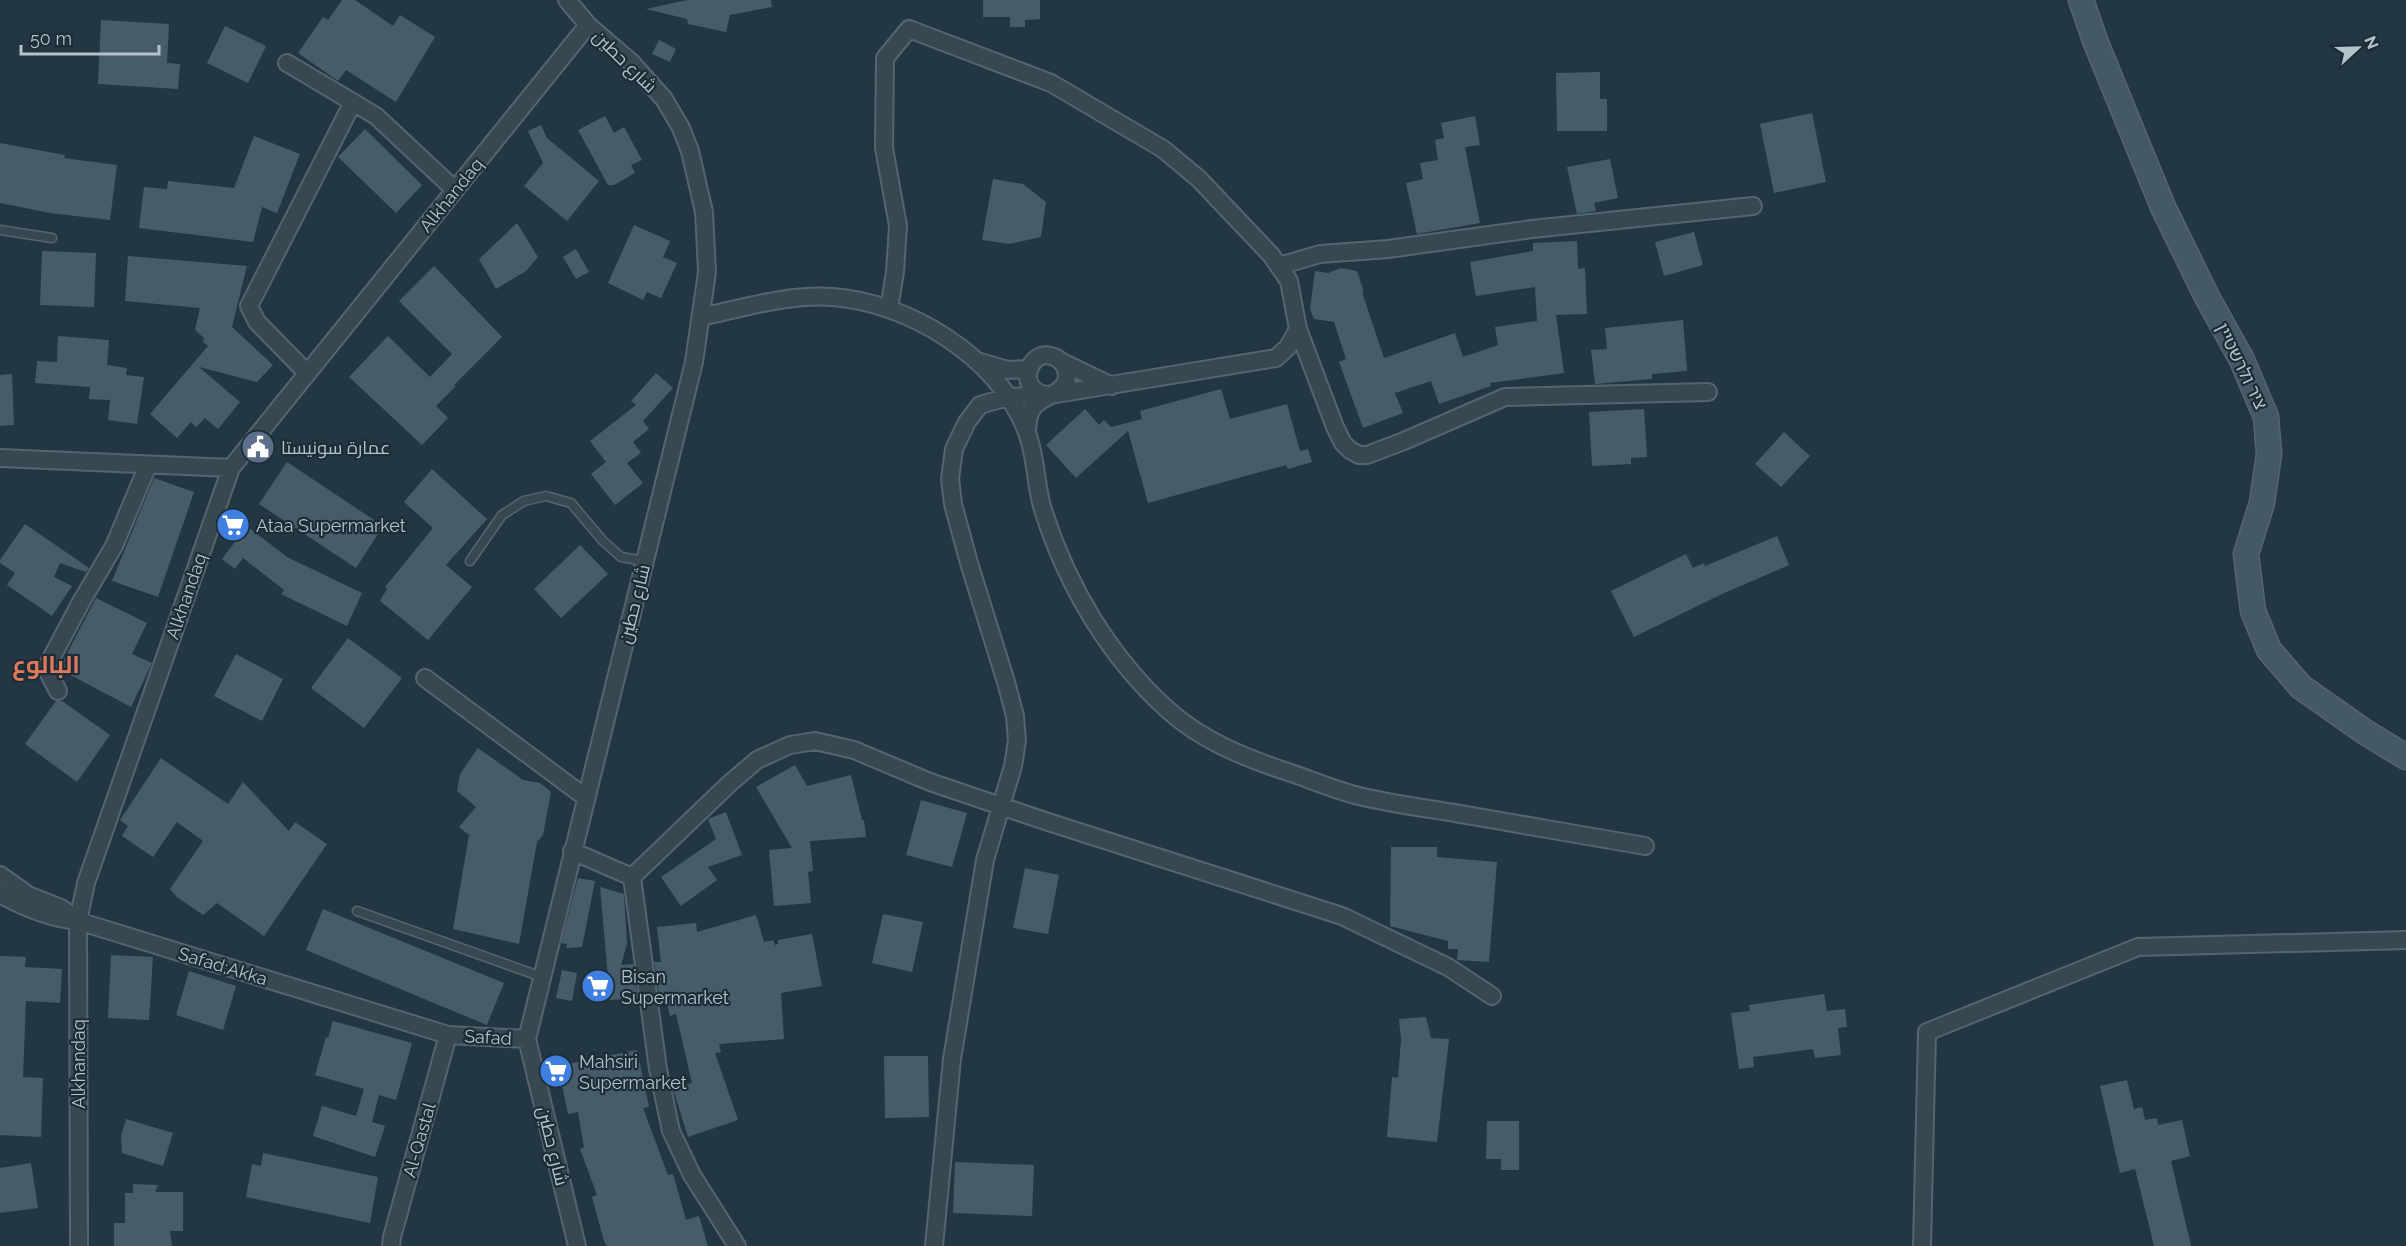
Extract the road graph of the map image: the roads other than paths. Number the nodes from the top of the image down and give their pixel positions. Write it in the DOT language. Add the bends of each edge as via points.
graph roads {
  1 [pos="567,0"];
  2 [pos="2081,0"];
  3 [pos="588,25"];
  4 [pos="287,63"];
  5 [pos="353,102"];
  6 [pos="455,190"];
  7 [pos="1753,206"];
  8 [pos="0,230"];
  9 [pos="52,238"];
  10 [pos="1279,266"];
  11 [pos="889,309"];
  12 [pos="701,316"];
  13 [pos="1298,329"];
  14 [pos="1276,358"];
  15 [pos="975,360"];
  16 [pos="1060,361"];
  17 [pos="1029,369"];
  18 [pos="307,374"];
  19 [pos="1319,383"];
  20 [pos="1112,386"];
  21 [pos="1708,392"];
  22 [pos="1050,395"];
  23 [pos="1008,397"];
  24 [pos="1027,431"];
  25 [pos="0,458"];
  26 [pos="148,465"];
  27 [pos="231,468"];
  28 [pos="470,561"];
  29 [pos="645,561"];
  30 [pos="425,678"];
  31 [pos="58,691"];
  32 [pos="2406,757"];
  33 [pos="585,797"];
  34 [pos="1000,806"];
  35 [pos="1645,846"];
  36 [pos="572,851"];
  37 [pos="0,876"];
  38 [pos="632,877"];
  39 [pos="0,894"];
  40 [pos="357,911"];
  41 [pos="78,921"];
  42 [pos="2406,940"];
  43 [pos="542,977"];
  44 [pos="1492,996"];
  45 [pos="448,1035"];
  46 [pos="527,1039"];
  47 [pos="79,1246"];
  48 [pos="391,1246"];
  49 [pos="577,1246"];
  50 [pos="737,1246"];
  51 [pos="934,1246"];
  52 [pos="1922,1246"];
  1 -- 3 [label="street, شارع حطين"];
  2 -- 32 [label="main road, ציר ולרשטיין" via="2163,207 2242,360 2266,417 2269,454 2262,503 2246,554 2253,611 2269,650 2301,687"];
  3 -- 6 [label="street, Alkhandaq"];
  3 -- 12 [label="street, شارع حطين" via="631,62 664,99 687,144 704,212 707,272"];
  4 -- 5 [label="street"];
  5 -- 6 [label="street" via="376,116"];
  5 -- 18 [label="street" via="249,306 257,322"];
  6 -- 18 [label="street, Alkhandaq"];
  7 -- 10 [label="street" via="1320,254"];
  8 -- 9 [label="lane"];
  10 -- 11 [label="street" via="1199,179 1163,149 1051,83 909,29 885,58 884,148 898,226"];
  10 -- 13 [label="street" via="1289,281"];
  11 -- 12 [label="street" via="830,297 787,300"];
  11 -- 15 [label="street" via="949,339"];
  12 -- 29 [label="street, شارع حطين" via="694,363"];
  13 -- 14 [label="street"];
  13 -- 19 [label="street"];
  14 -- 19 [label="street" via="1294,358"];
  14 -- 20 [label="street"];
  15 -- 17 [label="street" via="1008,370"];
  15 -- 23 [label="street"];
  16 -- 17 [label="street" via="1042,357"];
  16 -- 20 [label="street"];
  16 -- 22 [label="street" via="1067,371 1065,384"];
  17 -- 22 [label="street" via="1032,388"];
  17 -- 23 [label="street" via="1015,380"];
  18 -- 27 [label="street, Alkhandaq"];
  19 -- 21 [label="street" via="1344,443 1359,455 1404,441 1505,398"];
  20 -- 22 [label="street"];
  22 -- 23 [label="street"];
  22 -- 24 [label="street" via="1028,415"];
  23 -- 24 [label="street"];
  23 -- 34 [label="street" via="980,405 967,422 954,449 950,479 969,563 1015,716 1013,766"];
  24 -- 35 [label="street" via="1043,511 1095,622 1116,653 1169,712 1208,740 1248,759 1359,796"];
  25 -- 26 [label="street"];
  26 -- 27 [label="street"];
  26 -- 31 [label="street" via="114,546 46,668"];
  27 -- 41 [label="street, Alkhandaq" via="86,883"];
  28 -- 29 [label="lane" via="502,515 524,501 546,496 571,503 621,557"];
  29 -- 33 [label="street, شارع حطين"];
  30 -- 33 [label="street"];
  33 -- 36 [label="street, شارع حطين"];
  34 -- 38 [label="street" via="854,750 815,741 798,744 758,760"];
  34 -- 44 [label="street" via="1342,916 1448,967"];
  34 -- 51 [label="street" via="985,860 952,1059"];
  36 -- 38 [label="street"];
  36 -- 43 [label="street, شارع حطين"];
  37 -- 41 [label="street"];
  38 -- 50 [label="street" via="658,1069 671,1131 692,1175"];
  39 -- 41 [label="street, Safad;Akka" via="24,908"];
  40 -- 43 [label="lane"];
  41 -- 45 [label="street, Safad;Akka"];
  41 -- 47 [label="street, Alkhandaq"];
  42 -- 52 [label="street" via="2138,947 1927,1032"];
  43 -- 46 [label="street, شارع حطين"];
  45 -- 46 [label="street, Safad"];
  45 -- 48 [label="street, Al-Qastal"];
  46 -- 49 [label="street, شارع حطين"];
}
